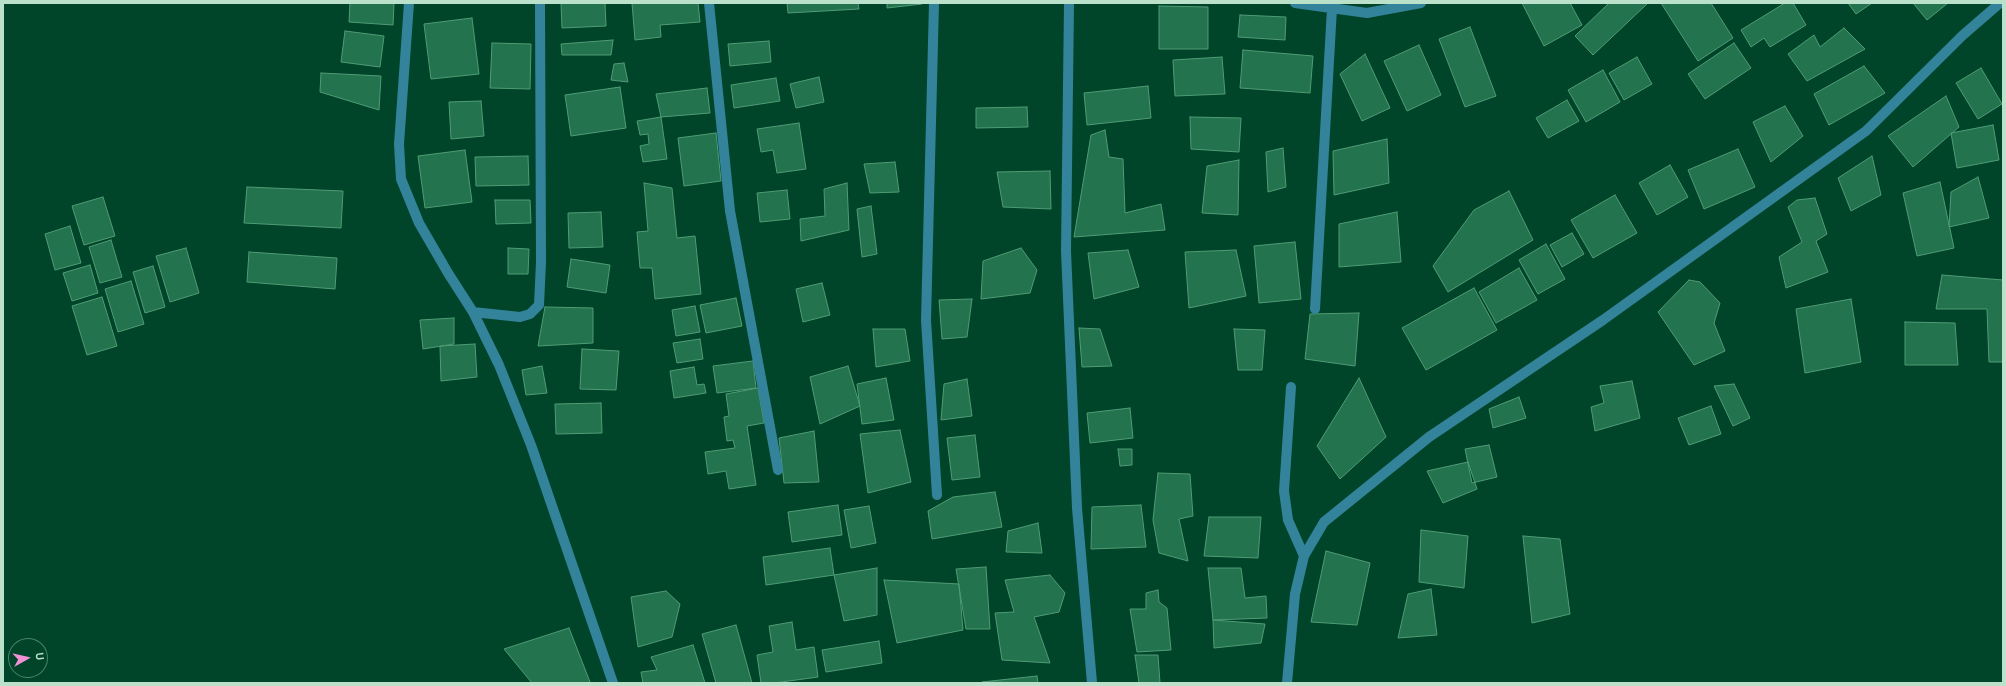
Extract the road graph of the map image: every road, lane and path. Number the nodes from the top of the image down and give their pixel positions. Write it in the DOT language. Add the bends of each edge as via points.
graph roads {
  1 [pos="409,3"];
  2 [pos="540,3"];
  3 [pos="709,3"];
  4 [pos="934,3"];
  5 [pos="1069,3"];
  6 [pos="1295,3"];
  7 [pos="1421,3"];
  8 [pos="2000,3"];
  9 [pos="1332,8"];
  10 [pos="1315,309"];
  11 [pos="473,312"];
  12 [pos="1291,387"];
  13 [pos="778,470"];
  14 [pos="937,494"];
  15 [pos="1304,556"];
  16 [pos="613,683"];
  17 [pos="1092,683"];
  18 [pos="1287,683"];
  1 -- 11 [label="street" via="398,144 401,179 419,223"];
  2 -- 11 [label="street" via="539,305 530,314 520,317"];
  3 -- 13 [label="street" via="730,211"];
  4 -- 14 [label="street" via="926,320"];
  5 -- 17 [label="street" via="1066,251 1077,508"];
  6 -- 9 [label="street"];
  7 -- 9 [label="street" via="1367,13"];
  8 -- 15 [label="street" via="1963,35 1866,131 1603,320 1429,437 1324,522"];
  9 -- 10 [label="street"];
  11 -- 16 [label="street" via="499,364 531,445"];
  12 -- 15 [label="street" via="1284,491 1288,520"];
  15 -- 18 [label="street" via="1295,594"];
}
